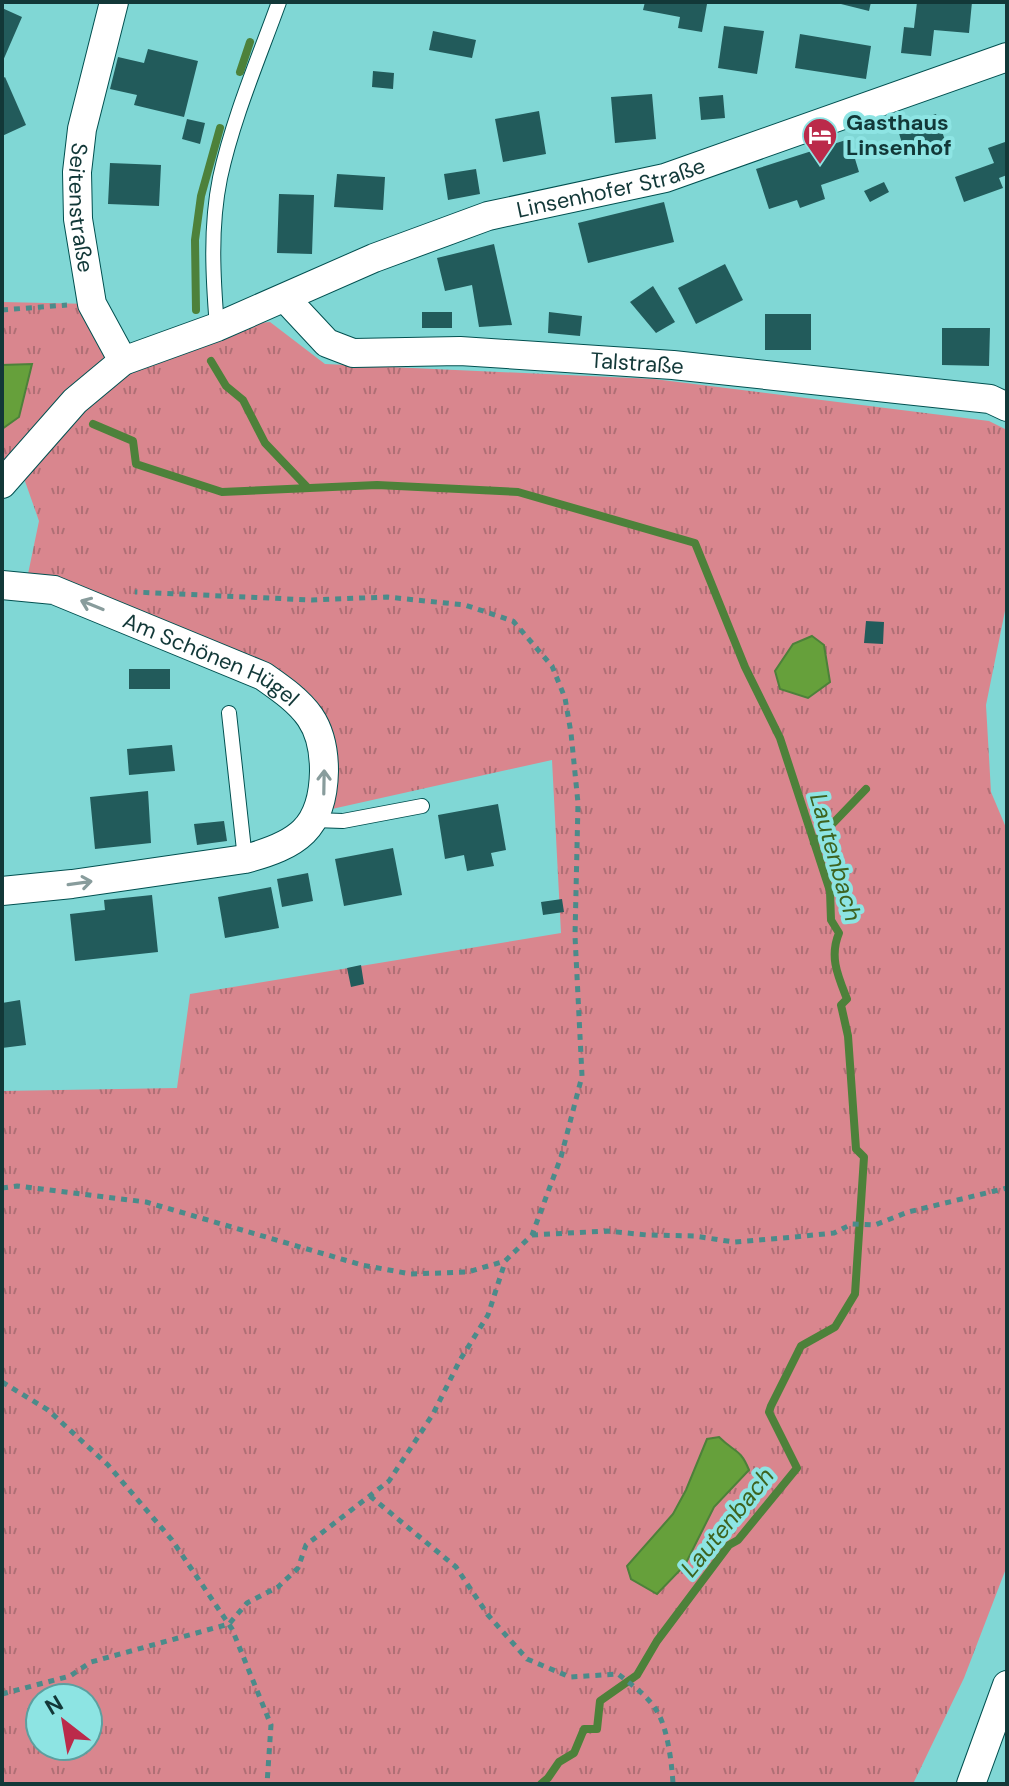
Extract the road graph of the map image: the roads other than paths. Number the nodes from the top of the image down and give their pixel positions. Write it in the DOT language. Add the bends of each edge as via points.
graph roads {
  1 [pos="114,2"];
  2 [pos="279,2"];
  3 [pos="1007,57"];
  4 [pos="285,298"];
  5 [pos="217,327"];
  6 [pos="123,361"];
  7 [pos="1007,407"];
  8 [pos="2,484"];
  9 [pos="2,585"];
  10 [pos="229,713"];
  11 [pos="422,806"];
  12 [pos="314,820"];
  13 [pos="245,859"];
  14 [pos="2,891"];
  15 [pos="1007,1685"];
  16 [pos="971,1784"];
  1 -- 6 [label="street, Seitenstraße" via="82,129 77,172 82,254 92,304"];
  2 -- 5 [label="lane" via="220,179 214,226"];
  3 -- 4 [label="street, Linsenhofer Straße" via="665,178 488,216"];
  4 -- 5 [label="street, Linsenhofer Straße"];
  4 -- 7 [label="street, Talstraße" via="327,343 353,353 460,351 673,365 990,399"];
  5 -- 6 [label="street, Linsenhofer Straße"];
  6 -- 8 [label="street, Linsenhofer Straße" via="75,401"];
  12 -- 9 [label="street, Am Schönen Hügel, one-way" via="323,797 320,737 310,717 286,692 234,663 54,590"];
  10 -- 13 [label="lane, Am Schönen Hügel"];
  11 -- 12 [label="lane" via="343,821"];
  12 -- 13 [label="street" via="294,841"];
  14 -- 13 [label="street, one-way"];
  15 -- 16 [label="street"];
}
